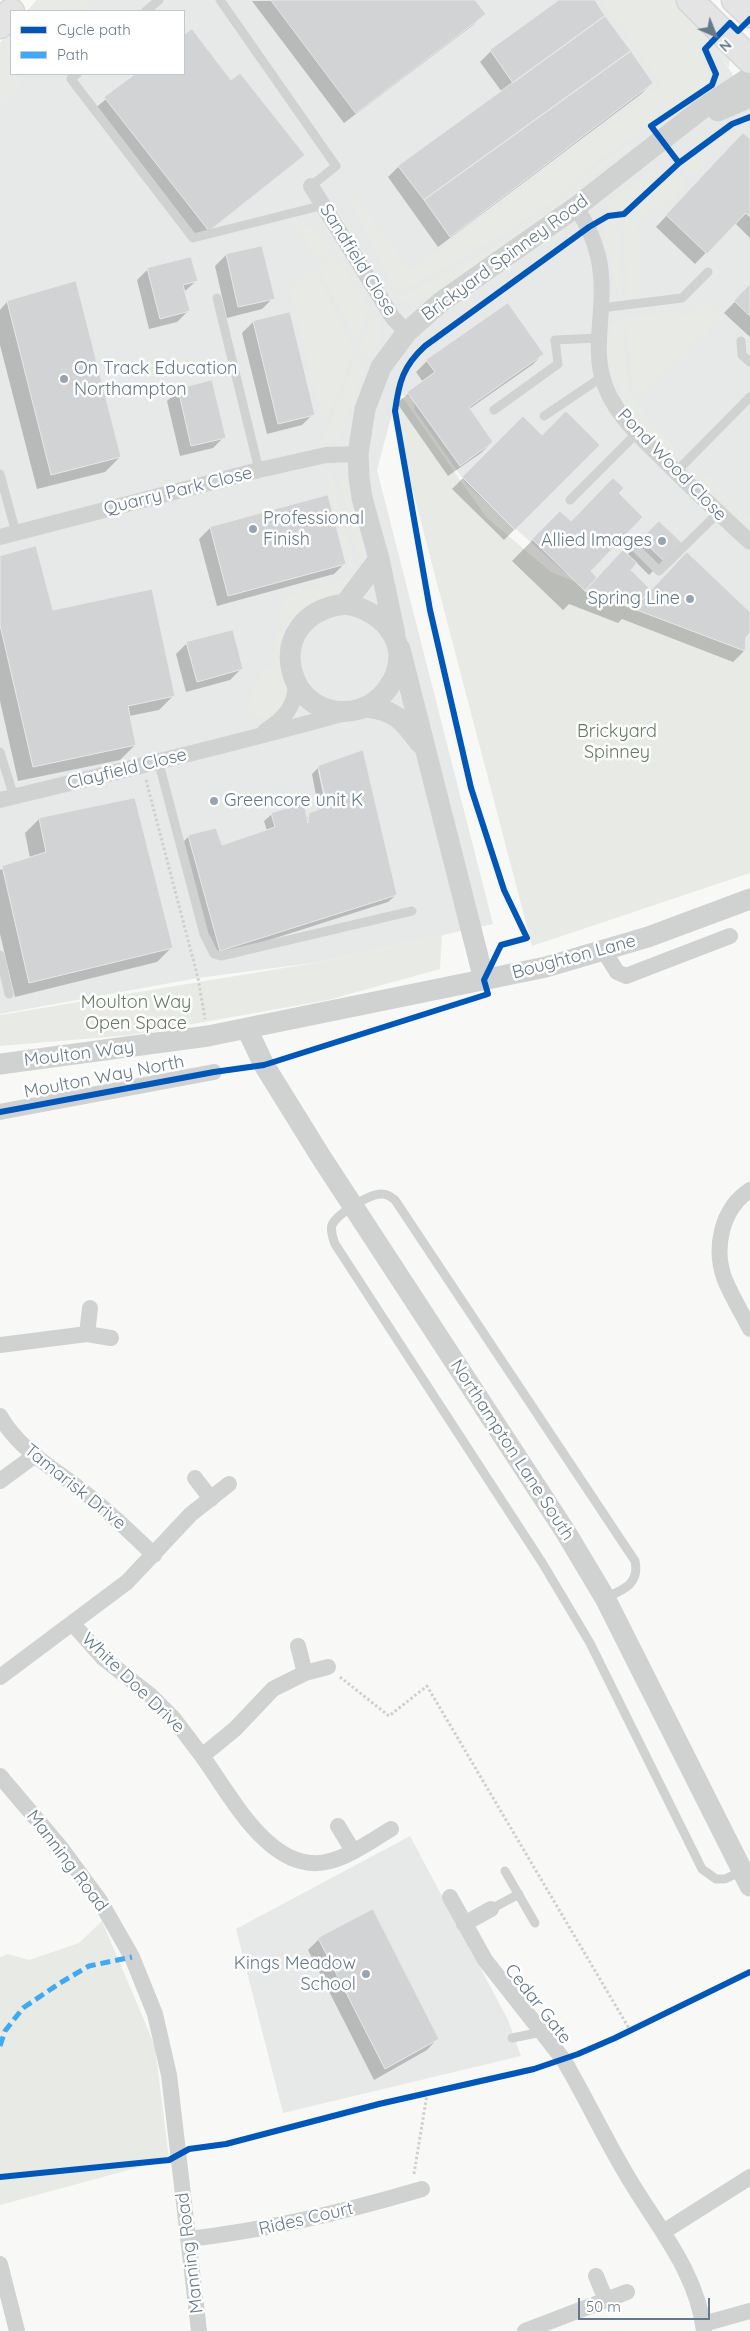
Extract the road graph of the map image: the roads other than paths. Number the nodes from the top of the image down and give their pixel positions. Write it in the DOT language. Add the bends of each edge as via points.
graph roads {
  1 [pos="22,0"];
  2 [pos="159,0"];
  3 [pos="220,0"];
  4 [pos="690,0"];
  5 [pos="735,0"];
  6 [pos="14,10"];
  7 [pos="147,10"];
  8 [pos="10,14"];
  9 [pos="750,14"];
  10 [pos="0,25"];
  11 [pos="750,60"];
  12 [pos="76,75"];
  13 [pos="750,77"];
  14 [pos="746,97"];
  15 [pos="667,138"];
  16 [pos="311,186"];
  17 [pos="324,204"];
  18 [pos="576,207"];
  19 [pos="708,272"];
  20 [pos="217,298"];
  21 [pos="601,308"];
  22 [pos="407,332"];
  23 [pos="598,338"];
  24 [pos="741,341"];
  25 [pos="750,362"];
  26 [pos="602,377"];
  27 [pos="750,397"];
  28 [pos="494,410"];
  29 [pos="544,416"];
  30 [pos="637,433"];
  31 [pos="358,454"];
  32 [pos="259,470"];
  33 [pos="676,472"];
  34 [pos="0,474"];
  35 [pos="570,500"];
  36 [pos="718,513"];
  37 [pos="16,533"];
  38 [pos="0,537"];
  39 [pos="750,542"];
  40 [pos="634,546"];
  41 [pos="379,559"];
  42 [pos="345,604"];
  43 [pos="397,642"];
  44 [pos="296,684"];
  45 [pos="358,709"];
  46 [pos="255,738"];
  47 [pos="423,747"];
  48 [pos="0,752"];
  49 [pos="158,760"];
  50 [pos="7,799"];
  51 [pos="750,899"];
  52 [pos="412,911"];
  53 [pos="730,936"];
  54 [pos="604,951"];
  55 [pos="0,955"];
  56 [pos="484,980"];
  57 [pos="9,994"];
  58 [pos="247,1029"];
  59 [pos="0,1064"];
  60 [pos="214,1072"];
  61 [pos="0,1112"];
  62 [pos="750,1190"];
  63 [pos="353,1207"];
  64 [pos="90,1308"];
  65 [pos="750,1329"];
  66 [pos="87,1334"];
  67 [pos="111,1338"];
  68 [pos="0,1345"];
  69 [pos="0,1416"];
  70 [pos="34,1456"];
  71 [pos="195,1478"];
  72 [pos="0,1481"];
  73 [pos="229,1484"];
  74 [pos="211,1499"];
  75 [pos="154,1555"];
  76 [pos="605,1598"];
  77 [pos="72,1624"];
  78 [pos="298,1646"];
  79 [pos="328,1667"];
  80 [pos="305,1673"];
  81 [pos="0,1678"];
  82 [pos="202,1756"];
  83 [pos="0,1776"];
  84 [pos="338,1826"];
  85 [pos="391,1830"];
  86 [pos="353,1851"];
  87 [pos="505,1871"];
  88 [pos="746,1879"];
  89 [pos="519,1894"];
  90 [pos="450,1897"];
  91 [pos="491,1909"];
  92 [pos="535,1923"];
  93 [pos="464,1924"];
  94 [pos="542,2032"];
  95 [pos="512,2038"];
  96 [pos="750,2177"];
  97 [pos="416,2190"];
  98 [pos="663,2232"];
  99 [pos="188,2239"];
  100 [pos="0,2264"];
  101 [pos="596,2276"];
  102 [pos="627,2292"];
  103 [pos="606,2300"];
  104 [pos="750,2311"];
  105 [pos="543,2328"];
  106 [pos="704,2328"];
  107 [pos="17,2331"];
  108 [pos="199,2331"];
  109 [pos="525,2331"];
  1 -- 6 [label="main road"];
  2 -- 7 [label="lane"];
  3 -- 16 [label="lane" via="336,166"];
  4 -- 11 [label="main road"];
  5 -- 9 [label="main road"];
  8 -- 10 [label="main road"];
  12 -- 17 [label="lane" via="70,79 193,238"];
  13 -- 15 [label="street, Brickyard Spinney Road"];
  14 -- 15 [label="street"];
  15 -- 18 [label="street, Brickyard Spinney Road"];
  16 -- 17 [label="street, Sandfield Close"];
  17 -- 22 [label="street, Sandfield Close" via="394,318"];
  18 -- 21 [label="street, Pond Wood Close" via="596,244 601,265"];
  18 -- 22 [label="street, Brickyard Spinney Road" via="441,302"];
  19 -- 21 [label="lane" via="682,298"];
  20 -- 32 [label="lane"];
  21 -- 23 [label="street, Pond Wood Close"];
  22 -- 31 [label="street, Brickyard Spinney Road" via="381,366 371,387"];
  23 -- 26 [label="street, Pond Wood Close"];
  23 -- 28 [label="lane" via="555,340 558,364"];
  24 -- 25 [label="lane" via="742,355"];
  26 -- 29 [label="lane"];
  26 -- 30 [label="street, Pond Wood Close" via="616,407"];
  27 -- 33 [label="lane"];
  30 -- 33 [label="street, Pond Wood Close"];
  30 -- 35 [label="lane"];
  31 -- 32 [label="street, Quarry Park Close" via="326,455"];
  31 -- 41 [label="street, Brickyard Spinney Road" via="362,498"];
  32 -- 37 [label="street, Quarry Park Close"];
  33 -- 36 [label="street, Pond Wood Close"];
  34 -- 37 [label="lane"];
  36 -- 39 [label="street, Pond Wood Close"];
  36 -- 40 [label="lane" via="659,571"];
  37 -- 38 [label="street, Quarry Park Close"];
  41 -- 42 [label="street"];
  41 -- 43 [label="street, Brickyard Spinney Road"];
  42 -- 43 [label="street" via="360,606 374,613"];
  42 -- 44 [label="street" via="322,609 302,623 290,653"];
  43 -- 45 [label="street" via="399,666 392,683 380,697"];
  43 -- 47 [label="street, Brickyard Spinney Road"];
  44 -- 45 [label="street" via="304,694 325,708"];
  44 -- 46 [label="street, Clayfield Close" via="295,697 281,721"];
  45 -- 46 [label="street, Clayfield Close"];
  45 -- 47 [label="street, Brickyard Spinney Road" via="383,708 397,716"];
  46 -- 49 [label="street, Clayfield Close"];
  47 -- 56 [label="street, Brickyard Spinney Road"];
  48 -- 50 [label="lane"];
  49 -- 50 [label="street, Clayfield Close"];
  49 -- 52 [label="lane" via="204,934 214,954 221,956"];
  51 -- 54 [label="street, Boughton Lane"];
  53 -- 54 [label="street" via="626,976 617,972"];
  54 -- 56 [label="street, Boughton Lane"];
  55 -- 57 [label="lane"];
  56 -- 58 [label="street, Boughton Lane"];
  58 -- 59 [label="street, Moulton Way"];
  58 -- 63 [label="street, Northampton Lane South" via="264,1065"];
  60 -- 61 [label="street, Moulton Way North"];
  62 -- 65 [label="street" via="735,1204 722,1227 720,1259 725,1280"];
  63 -- 76 [label="street, Northampton Lane South" via="520,1460"];
  63 -- 76 [label="lane" via="380,1194 388,1194 395,1200 635,1561 637,1570 631,1584"];
  63 -- 88 [label="lane" via="332,1226 335,1244 543,1564 590,1643 702,1869 716,1880"];
  64 -- 66 [label="street"];
  66 -- 67 [label="street"];
  66 -- 68 [label="street"];
  69 -- 70 [label="street, Tamarisk Drive" via="12,1434"];
  70 -- 72 [label="street"];
  70 -- 75 [label="street, Tamarisk Drive" via="85,1492"];
  71 -- 74 [label="street"];
  73 -- 74 [label="street"];
  74 -- 75 [label="street" via="192,1514"];
  75 -- 77 [label="street" via="127,1582"];
  76 -- 88 [label="street, Northampton Lane South"];
  77 -- 81 [label="street"];
  77 -- 82 [label="street, White Doe Drive" via="103,1658 150,1695 174,1719"];
  78 -- 80 [label="street"];
  79 -- 80 [label="street"];
  80 -- 82 [label="street" via="273,1689 235,1729"];
  82 -- 86 [label="street, White Doe Drive" via="260,1837 281,1854 308,1862 324,1862"];
  83 -- 99 [label="street, Manning Road" via="82,1874 116,1928 143,1982 159,2029 169,2075"];
  84 -- 86 [label="street"];
  85 -- 86 [label="street, White Doe Drive"];
  87 -- 89 [label="lane"];
  89 -- 91 [label="lane"];
  89 -- 92 [label="lane"];
  90 -- 93 [label="street, Cedar Gate"];
  91 -- 93 [label="street"];
  93 -- 94 [label="street, Cedar Gate" via="485,1960"];
  94 -- 95 [label="lane"];
  94 -- 98 [label="street, Cedar Gate" via="562,2059 613,2152"];
  96 -- 98 [label="street"];
  97 -- 99 [label="street, Rides Court" via="263,2230"];
  98 -- 106 [label="street" via="686,2270"];
  99 -- 108 [label="street, Manning Road"];
  100 -- 107 [label="street"];
  101 -- 103 [label="street"];
  102 -- 103 [label="street"];
  103 -- 105 [label="street"];
  104 -- 106 [label="street"];
  105 -- 109 [label="street"];
}
